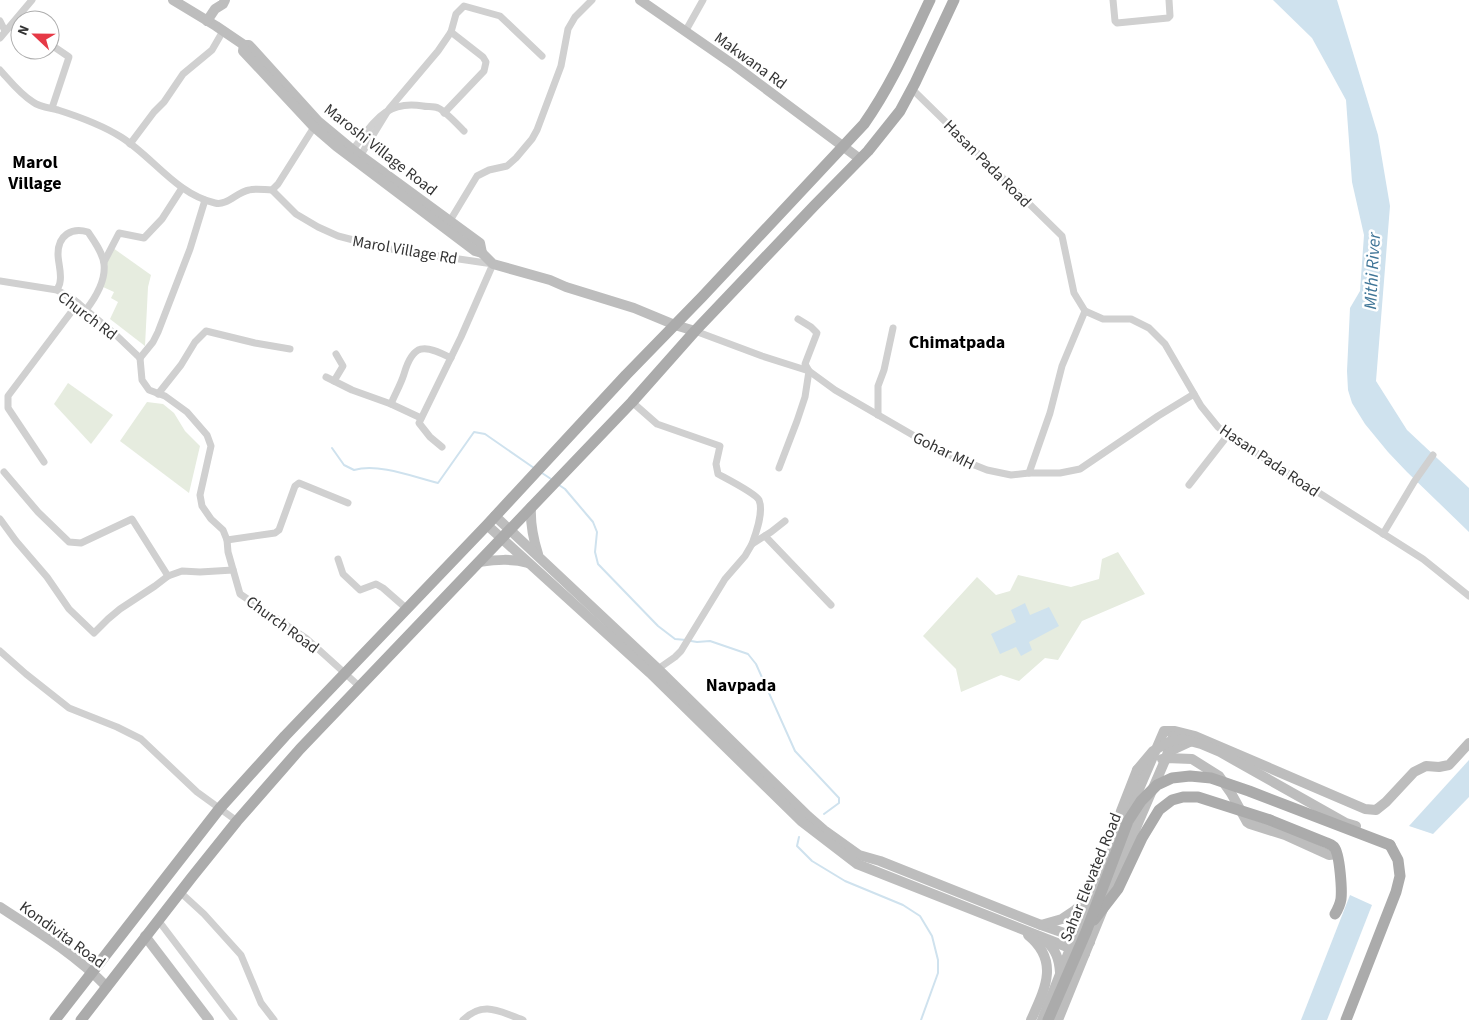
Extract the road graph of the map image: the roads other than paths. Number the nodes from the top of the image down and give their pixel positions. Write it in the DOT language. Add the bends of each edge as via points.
graph roads {
  1 [pos="173,0"];
  2 [pos="225,0"];
  3 [pos="592,0"];
  4 [pos="640,0"];
  5 [pos="703,0"];
  6 [pos="930,0"];
  7 [pos="954,0"];
  8 [pos="1112,0"];
  9 [pos="1169,0"];
  10 [pos="215,5"];
  11 [pos="0,21"];
  12 [pos="207,21"];
  13 [pos="10,28"];
  14 [pos="223,31"];
  15 [pos="6,32"];
  16 [pos="451,32"];
  17 [pos="685,32"];
  18 [pos="0,38"];
  19 [pos="244,45"];
  20 [pos="60,51"];
  21 [pos="542,56"];
  22 [pos="0,70"];
  23 [pos="912,89"];
  24 [pos="52,108"];
  25 [pos="389,109"];
  26 [pos="444,113"];
  27 [pos="314,127"];
  28 [pos="464,131"];
  29 [pos="130,144"];
  30 [pos="843,146"];
  31 [pos="355,155"];
  32 [pos="860,159"];
  33 [pos="182,188"];
  34 [pos="272,190"];
  35 [pos="205,200"];
  36 [pos="448,225"];
  37 [pos="104,262"];
  38 [pos="493,264"];
  39 [pos="0,281"];
  40 [pos="57,290"];
  41 [pos="78,303"];
  42 [pos="86,310"];
  43 [pos="1085,311"];
  44 [pos="798,319"];
  45 [pos="675,325"];
  46 [pos="893,328"];
  47 [pos="695,331"];
  48 [pos="290,349"];
  49 [pos="336,354"];
  50 [pos="140,358"];
  51 [pos="451,358"];
  52 [pos="635,366"];
  53 [pos="808,371"];
  54 [pos="326,377"];
  55 [pos="334,381"];
  56 [pos="650,381"];
  57 [pos="158,394"];
  58 [pos="1194,394"];
  59 [pos="632,402"];
  60 [pos="391,404"];
  61 [pos="878,415"];
  62 [pos="421,418"];
  63 [pos="1228,435"];
  64 [pos="442,447"];
  65 [pos="1433,455"];
  66 [pos="44,462"];
  67 [pos="779,468"];
  68 [pos="4,472"];
  69 [pos="1029,473"];
  70 [pos="1189,485"];
  71 [pos="348,503"];
  72 [pos="531,506"];
  73 [pos="495,516"];
  74 [pos="0,519"];
  75 [pos="785,521"];
  76 [pos="487,525"];
  77 [pos="510,529"];
  78 [pos="1383,534"];
  79 [pos="765,536"];
  80 [pos="502,538"];
  81 [pos="227,540"];
  82 [pos="752,544"];
  83 [pos="538,555"];
  84 [pos="338,558"];
  85 [pos="479,562"];
  86 [pos="529,563"];
  87 [pos="234,570"];
  88 [pos="168,576"];
  89 [pos="1469,596"];
  90 [pos="832,605"];
  91 [pos="407,609"];
  92 [pos="0,651"];
  93 [pos="654,671"];
  94 [pos="346,673"];
  95 [pos="359,686"];
  96 [pos="1175,730"];
  97 [pos="1199,737"];
  98 [pos="1469,743"];
  99 [pos="1167,755"];
  100 [pos="1151,762"];
  101 [pos="220,808"];
  102 [pos="237,821"];
  103 [pos="1390,845"];
  104 [pos="1112,851"];
  105 [pos="1338,860"];
  106 [pos="180,892"];
  107 [pos="1093,894"];
  108 [pos="0,907"];
  109 [pos="1335,914"];
  110 [pos="158,920"];
  111 [pos="1042,925"];
  112 [pos="1019,929"];
  113 [pos="145,936"];
  114 [pos="1083,936"];
  115 [pos="1044,939"];
  116 [pos="1070,948"];
  117 [pos="1085,954"];
  118 [pos="92,972"];
  119 [pos="1060,973"];
  120 [pos="107,987"];
  121 [pos="55,1020"];
  122 [pos="81,1020"];
  123 [pos="209,1020"];
  124 [pos="234,1020"];
  125 [pos="274,1020"];
  126 [pos="463,1020"];
  127 [pos="523,1020"];
  128 [pos="1031,1020"];
  129 [pos="1042,1020"];
  130 [pos="1048,1020"];
  131 [pos="1058,1020"];
  132 [pos="1346,1020"];
  1 -- 12 [label="main road, Maroshi Village Road"];
  2 -- 10 [label="main road" via="223,4"];
  3 -- 36 [label="street" via="568,29 561,66 532,139 507,166 478,176"];
  4 -- 17 [label="main road, Makwana Rd"];
  5 -- 17 [label="street"];
  6 -- 30 [label="main road" via="882,99"];
  7 -- 23 [label="main road"];
  8 -- 9 [label="street" via="1117,23 1168,18"];
  10 -- 12 [label="main road"];
  11 -- 15 [label="street"];
  12 -- 14 [label="main road, Maroshi Village Road"];
  13 -- 15 [label="street"];
  14 -- 19 [label="main road, Maroshi Village Road"];
  14 -- 29 [label="street" via="212,50 183,74"];
  15 -- 18 [label="street"];
  16 -- 21 [label="street" via="456,14 464,6 500,16"];
  16 -- 25 [label="street"];
  16 -- 26 [label="street" via="483,56 486,62 484,71"];
  17 -- 30 [label="main road, Makwana Rd"];
  19 -- 27 [label="main road, Maroshi Village Road" via="244,51"];
  19 -- 31 [label="main road, Maroshi Village Road" via="249,45 318,121"];
  20 -- 24 [label="street" via="69,58"];
  22 -- 24 [label="street" via="34,104"];
  23 -- 32 [label="main road" via="900,111"];
  23 -- 43 [label="street, Hasan Pada Road" via="1062,236 1074,293"];
  24 -- 29 [label="street" via="108,130"];
  25 -- 26 [label="street" via="414,104 439,108"];
  25 -- 31 [label="street"];
  26 -- 28 [label="street"];
  27 -- 31 [label="main road, Maroshi Village Road" via="336,146"];
  27 -- 34 [label="street"];
  29 -- 33 [label="street"];
  30 -- 32 [label="main road, Makwana Rd"];
  30 -- 45 [label="main road"];
  31 -- 36 [label="main road, Maroshi Village Road"];
  32 -- 47 [label="main road"];
  33 -- 35 [label="street"];
  33 -- 37 [label="street" via="162,219 144,238 119,234"];
  34 -- 35 [label="street" via="250,189 220,204"];
  34 -- 38 [label="street, Marol Village Rd" via="296,214 338,236 384,248"];
  35 -- 50 [label="street" via="158,332"];
  36 -- 38 [label="main road, Maroshi Village Road"];
  37 -- 40 [label="street" via="88,232 79,230 67,234 58,253 60,281"];
  37 -- 42 [label="street" via="103,280"];
  38 -- 45 [label="main road, Maroshi Village Road" via="634,308"];
  38 -- 51 [label="street"];
  39 -- 40 [label="street, Church Rd"];
  40 -- 41 [label="street, Church Rd"];
  41 -- 42 [label="street, Church Rd"];
  41 -- 66 [label="street" via="8,396 8,408"];
  42 -- 50 [label="street, Church Rd"];
  43 -- 58 [label="street, Hasan Pada Road" via="1103,319 1132,319 1149,328 1165,344"];
  43 -- 69 [label="street" via="1062,366"];
  44 -- 53 [label="street" via="812,326 817,334 805,364"];
  45 -- 47 [label="main road, Maroshi Village Road"];
  45 -- 52 [label="main road"];
  46 -- 61 [label="street" via="878,386"];
  47 -- 53 [label="street, Gohar MH"];
  47 -- 56 [label="main road"];
  48 -- 57 [label="street" via="206,331"];
  49 -- 55 [label="street" via="343,366"];
  50 -- 57 [label="street, Church Road" via="142,380"];
  51 -- 60 [label="street" via="429,348 414,353 408,359"];
  51 -- 62 [label="street"];
  52 -- 56 [label="main road"];
  52 -- 73 [label="main road"];
  53 -- 61 [label="street, Gohar MH"];
  53 -- 67 [label="street" via="805,397"];
  54 -- 55 [label="street"];
  55 -- 60 [label="street"];
  56 -- 59 [label="main road"];
  57 -- 81 [label="street, Church Road" via="187,412 207,435 211,446 200,496 202,506 223,530"];
  58 -- 63 [label="street, Hasan Pada Road" via="1212,420"];
  58 -- 69 [label="street, Gohar MH" via="1080,469"];
  59 -- 72 [label="main road"];
  59 -- 82 [label="street" via="657,424 720,446 716,464 718,474 760,502 760,520"];
  60 -- 62 [label="street"];
  61 -- 69 [label="street, Gohar MH" via="966,463 1011,475"];
  62 -- 64 [label="street" via="419,423"];
  63 -- 70 [label="street"];
  63 -- 78 [label="street, Hasan Pada Road"];
  65 -- 78 [label="street"];
  68 -- 88 [label="street" via="69,542 81,543 132,519"];
  71 -- 81 [label="street" via="299,483 279,530"];
  72 -- 77 [label="main road"];
  72 -- 83 [label="main road" via="532,536"];
  73 -- 76 [label="main road"];
  73 -- 77 [label="main road"];
  74 -- 88 [label="street" via="69,610 94,633 120,609"];
  75 -- 79 [label="street"];
  76 -- 80 [label="main road"];
  76 -- 91 [label="main road"];
  77 -- 80 [label="main road"];
  77 -- 83 [label="main road"];
  78 -- 89 [label="street, Hasan Pada Road" via="1423,559"];
  79 -- 82 [label="street"];
  79 -- 90 [label="street"];
  80 -- 85 [label="main road"];
  80 -- 86 [label="main road"];
  81 -- 87 [label="street, Church Road"];
  82 -- 93 [label="street" via="725,579 681,651"];
  83 -- 93 [label="main road"];
  84 -- 91 [label="street" via="343,574 360,590 376,584"];
  85 -- 86 [label="main road"];
  85 -- 95 [label="main road"];
  86 -- 93 [label="main road"];
  87 -- 88 [label="street" via="182,571"];
  87 -- 94 [label="street, Church Road" via="240,594 307,639"];
  91 -- 94 [label="main road"];
  92 -- 101 [label="street" via="68,708 141,739 196,792"];
  93 -- 111 [label="main road" via="808,816 859,855"];
  93 -- 112 [label="main road" via="801,821 857,864"];
  94 -- 95 [label="street, Church Road"];
  94 -- 101 [label="main road"];
  95 -- 102 [label="main road"];
  96 -- 97 [label="main road"];
  96 -- 99 [label="main road"];
  96 -- 100 [label="main road" via="1164,731"];
  97 -- 98 [label="main road" via="1365,809 1376,810 1414,772 1426,766 1448,764"];
  97 -- 99 [label="main road"];
  99 -- 100 [label="main road"];
  99 -- 105 [label="main road" via="1192,759 1219,776 1246,822"];
  99 -- 114 [label="main road"];
  100 -- 104 [label="main road"];
  101 -- 102 [label="street"];
  101 -- 118 [label="main road"];
  102 -- 106 [label="main road"];
  103 -- 104 [label="main road, bridge" via="1220,752 1182,739 1153,751 1137,770 1121,811"];
  103 -- 114 [label="main road, Sahar Elevated Road, bridge" via="1211,778 1172,778 1157,786 1141,801 1128,821"];
  103 -- 132 [label="main road" via="1398,860 1400,876 1396,892"];
  104 -- 107 [label="main road"];
  105 -- 109 [label="main road" via="1341,898"];
  105 -- 114 [label="main road, bridge" via="1334,847 1328,842 1270,820 1198,796 1172,800 1159,810 1118,888"];
  106 -- 110 [label="main road"];
  106 -- 125 [label="street" via="241,955 261,1003"];
  107 -- 111 [label="main road" via="1062,919"];
  107 -- 114 [label="main road"];
  108 -- 118 [label="main road, Kondivita Road"];
  110 -- 113 [label="main road"];
  110 -- 124 [label="street"];
  111 -- 114 [label="main road"];
  112 -- 115 [label="main road"];
  112 -- 128 [label="main road" via="1038,944 1048,964 1048,975"];
  113 -- 120 [label="main road"];
  113 -- 123 [label="main road"];
  114 -- 116 [label="main road"];
  114 -- 117 [label="main road"];
  114 -- 130 [label="main road, Sahar Elevated Road, bridge"];
  115 -- 116 [label="main road"];
  115 -- 119 [label="main road" via="1056,952"];
  116 -- 117 [label="main road"];
  116 -- 119 [label="main road"];
  117 -- 131 [label="main road"];
  118 -- 120 [label="main road, Kondivita Road"];
  118 -- 121 [label="main road"];
  119 -- 129 [label="main road"];
  120 -- 122 [label="main road"];
  126 -- 127 [label="street" via="476,1010 486,1008"];
}
